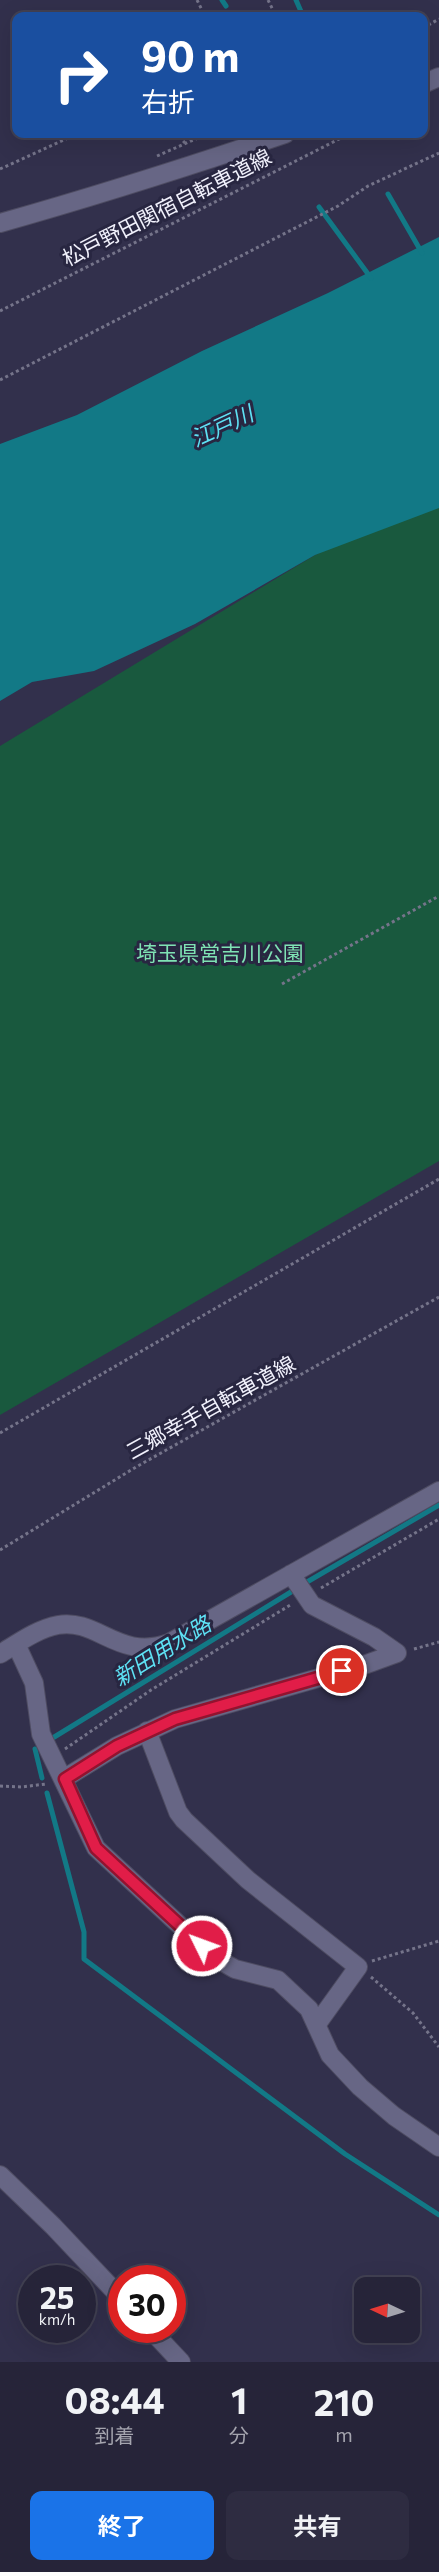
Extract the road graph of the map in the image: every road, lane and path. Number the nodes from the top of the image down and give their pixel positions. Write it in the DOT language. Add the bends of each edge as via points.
graph roads {
  1 [pos="68,138"];
  2 [pos="189,138"];
  3 [pos="273,138"];
  4 [pos="341,138"];
  5 [pos="182,145"];
  6 [pos="439,153"];
  7 [pos="0,169"];
  8 [pos="0,223"];
  9 [pos="0,311"];
  10 [pos="0,380"];
  11 [pos="439,896"];
  12 [pos="282,984"];
  13 [pos="439,1179"];
  14 [pos="439,1297"];
  15 [pos="0,1433"];
  16 [pos="439,1491"];
  17 [pos="439,1519"];
  18 [pos="0,1550"];
  19 [pos="291,1574"];
  20 [pos="305,1597"];
  21 [pos="439,1642"];
  22 [pos="16,1644"];
  23 [pos="397,1653"];
  24 [pos="0,1654"];
  25 [pos="147,1731"];
  26 [pos="53,1757"];
  27 [pos="65,1779"];
  28 [pos="0,1786"];
  29 [pos="439,1941"];
  30 [pos="358,1967"];
  31 [pos="317,2024"];
  32 [pos="439,2047"];
  33 [pos="439,2147"];
  34 [pos="0,2175"];
  35 [pos="108,2284"];
  36 [pos="163,2343"];
  37 [pos="181,2362"];
  1 -- 7 [label="path"];
  2 -- 5 [label="path"];
  3 -- 8 [label="street" via="126,187"];
  4 -- 9 [label="path, 松戸野田関宿自転車道線"];
  6 -- 10 [label="path" via="368,186 338,207"];
  11 -- 12 [label="path"];
  13 -- 15 [label="path"];
  14 -- 18 [label="path, 三郷幸手自転車道線" via="136,1467"];
  16 -- 19 [label="street"];
  17 -- 20 [label="path"];
  19 -- 20 [label="street"];
  19 -- 22 [label="street" via="156,1648 128,1647 86,1629 60,1625"];
  20 -- 23 [label="street" via="312,1605"];
  20 -- 26 [label="path" via="152,1690"];
  21 -- 23 [label="path"];
  22 -- 24 [label="street"];
  22 -- 26 [label="street" via="34,1683 41,1734"];
  23 -- 25 [label="street" via="175,1719"];
  25 -- 27 [label="street"];
  25 -- 30 [label="street" via="184,1820 248,1880"];
  26 -- 27 [label="street"];
  27 -- 28 [label="path" via="30,1786"];
  27 -- 31 [label="street" via="87,1832 103,1856 214,1957 235,1969 278,1980 309,2009"];
  29 -- 30 [label="path"];
  30 -- 31 [label="street"];
  30 -- 32 [label="path" via="413,2013"];
  31 -- 33 [label="street" via="330,2055 360,2087"];
  34 -- 35 [label="street"];
  36 -- 37 [label="street"];
}
